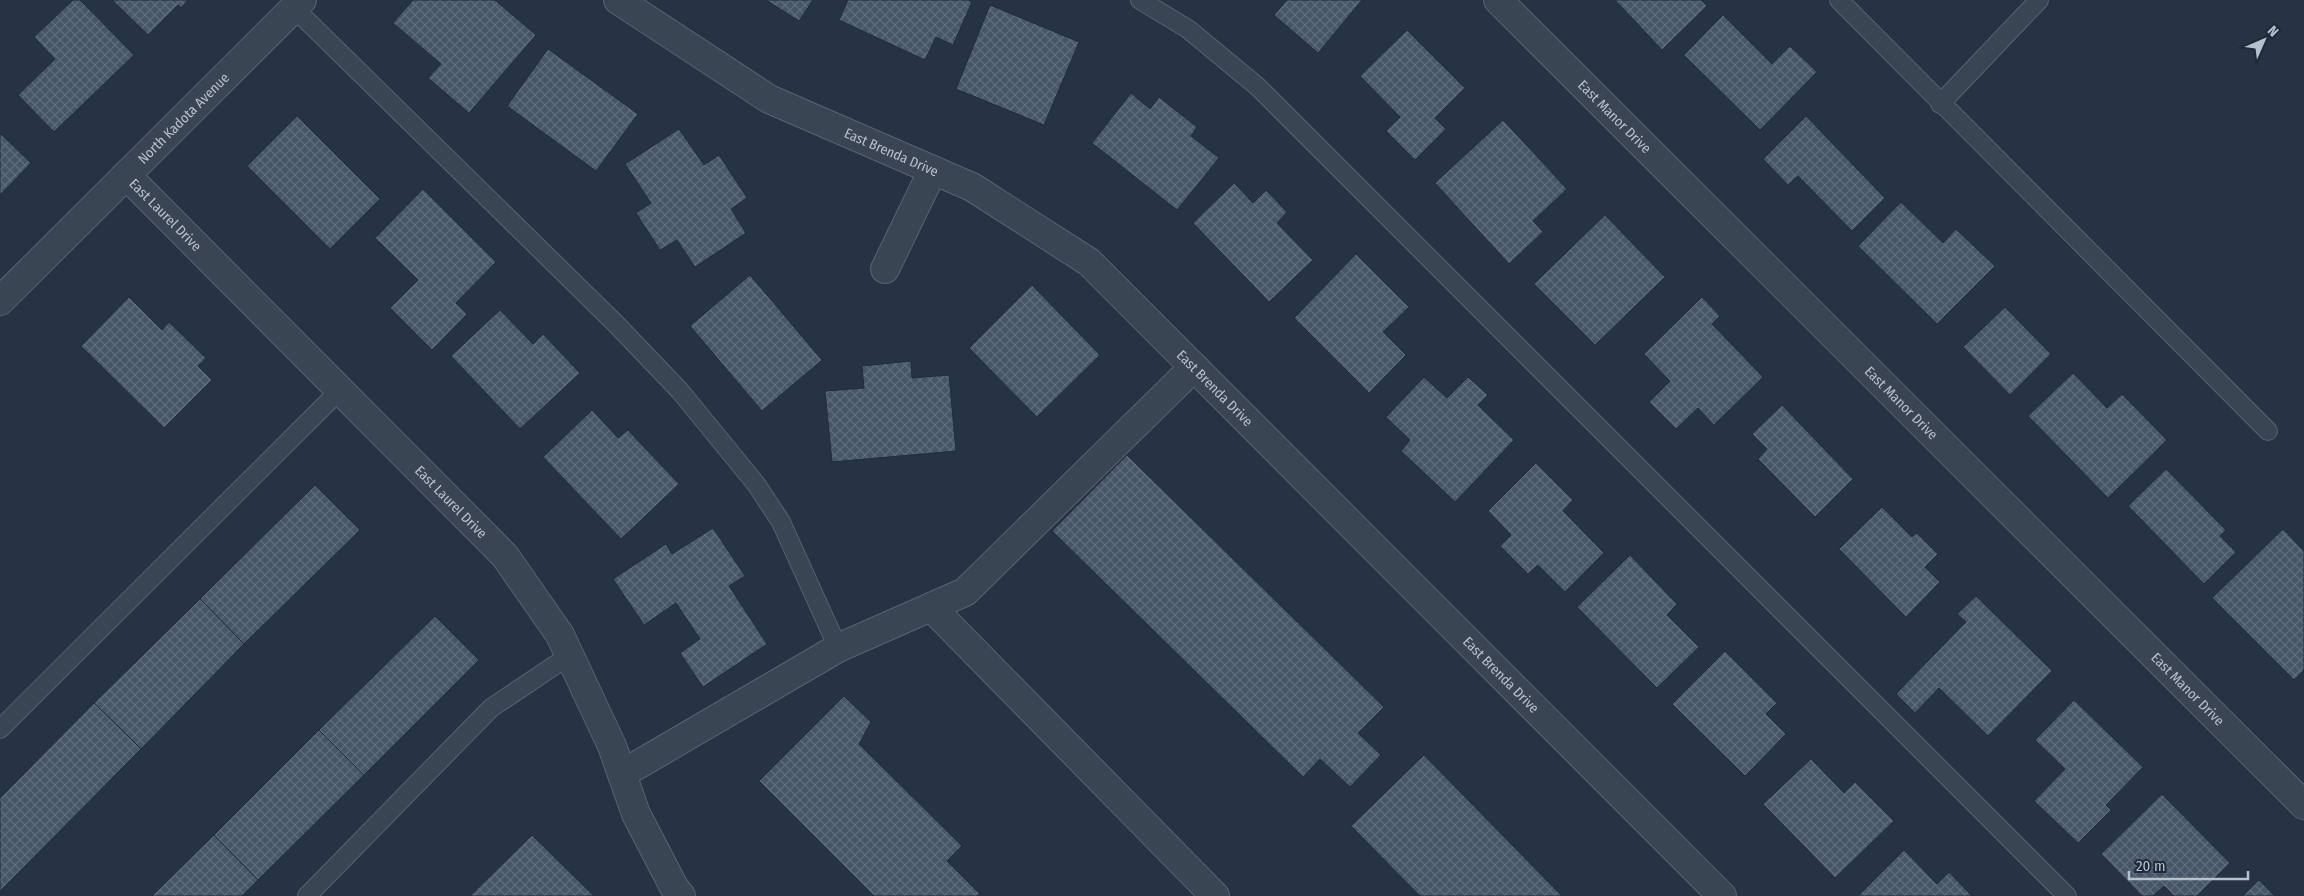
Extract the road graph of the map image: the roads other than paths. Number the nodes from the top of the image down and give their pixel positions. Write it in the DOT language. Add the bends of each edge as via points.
graph roads {
  1 [pos="618,0"];
  2 [pos="1140,0"];
  3 [pos="1498,0"];
  4 [pos="1839,0"];
  5 [pos="2039,0"];
  6 [pos="298,4"];
  7 [pos="1940,104"];
  8 [pos="933,170"];
  9 [pos="126,175"];
  10 [pos="885,269"];
  11 [pos="0,301"];
  12 [pos="1194,367"];
  13 [pos="340,390"];
  14 [pos="2268,431"];
  15 [pos="931,607"];
  16 [pos="838,648"];
  17 [pos="570,656"];
  18 [pos="0,729"];
  19 [pos="622,774"];
  20 [pos="2304,805"];
  21 [pos="307,896"];
  22 [pos="681,896"];
  23 [pos="1215,896"];
  24 [pos="1722,896"];
  25 [pos="2067,896"];
  1 -- 8 [label="street, East Brenda Drive" via="769,100"];
  2 -- 25 [label="lane" via="1188,29 1258,87"];
  3 -- 20 [label="street, East Manor Drive"];
  4 -- 7 [label="lane"];
  5 -- 7 [label="lane"];
  6 -- 9 [label="street, North Kadota Avenue"];
  6 -- 16 [label="lane" via="680,391 756,484 781,522"];
  7 -- 14 [label="lane"];
  8 -- 10 [label="street"];
  8 -- 12 [label="street, East Brenda Drive" via="972,187 1089,262"];
  9 -- 11 [label="street, North Kadota Avenue"];
  9 -- 13 [label="street, East Laurel Drive"];
  12 -- 15 [label="street" via="965,592"];
  12 -- 24 [label="street, East Brenda Drive"];
  13 -- 17 [label="street, East Laurel Drive" via="505,556 560,635"];
  13 -- 18 [label="lane"];
  15 -- 16 [label="street"];
  15 -- 23 [label="street"];
  16 -- 19 [label="street"];
  17 -- 19 [label="street, East Laurel Drive"];
  17 -- 21 [label="lane" via="491,708"];
  19 -- 22 [label="street, East Laurel Drive" via="636,814"];
}
